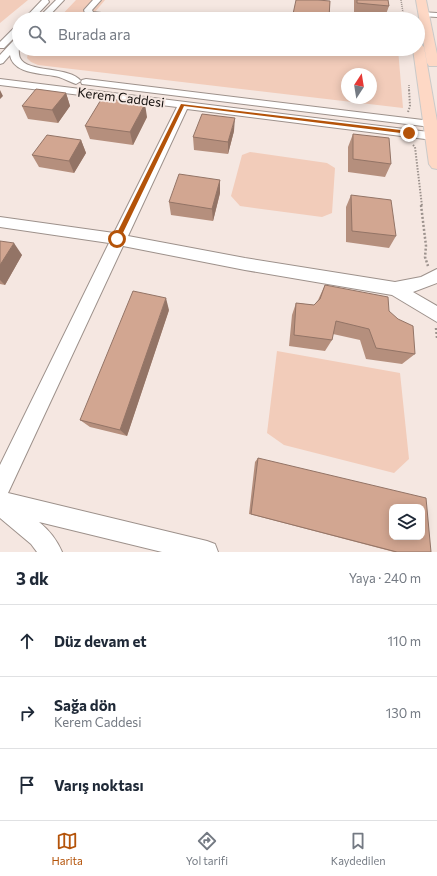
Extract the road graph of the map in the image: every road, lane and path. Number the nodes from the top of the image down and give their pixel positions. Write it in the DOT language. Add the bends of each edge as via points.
graph roads {
  1 [pos="47,0"];
  2 [pos="60,0"];
  3 [pos="97,0"];
  4 [pos="401,0"];
  5 [pos="421,0"];
  6 [pos="35,12"];
  7 [pos="48,12"];
  8 [pos="88,12"];
  9 [pos="403,12"];
  10 [pos="424,12"];
  11 [pos="425,14"];
  12 [pos="437,15"];
  13 [pos="425,19"];
  14 [pos="12,37"];
  15 [pos="12,39"];
  16 [pos="0,40"];
  17 [pos="12,43"];
  18 [pos="0,47"];
  19 [pos="15,56"];
  20 [pos="420,56"];
  21 [pos="0,61"];
  22 [pos="0,72"];
  23 [pos="436,75"];
  24 [pos="76,81"];
  25 [pos="0,82"];
  26 [pos="183,105"];
  27 [pos="432,130"];
  28 [pos="411,142"];
  29 [pos="437,164"];
  30 [pos="0,222"];
  31 [pos="117,239"];
  32 [pos="433,277"];
  33 [pos="395,289"];
  34 [pos="436,314"];
  35 [pos="437,338"];
  36 [pos="0,487"];
  37 [pos="0,502"];
  38 [pos="0,505"];
  39 [pos="51,552"];
  40 [pos="207,552"];
  1 -- 6 [label="street"];
  2 -- 7 [label="street"];
  3 -- 8 [label="street"];
  4 -- 9 [label="path"];
  5 -- 10 [label="main road"];
  11 -- 12 [label="street"];
  13 -- 23 [label="main road"];
  14 -- 16 [label="street"];
  15 -- 18 [label="street"];
  17 -- 21 [label="street"];
  19 -- 24 [label="street" via="23,67 62,74"];
  20 -- 27 [label="main road"];
  22 -- 24 [label="street, Kerem Caddesi"];
  24 -- 27 [label="street, Kerem Caddesi"];
  25 -- 26 [label="street, Kerem Caddesi"];
  26 -- 27 [label="street, Kerem Caddesi"];
  26 -- 31 [label="street"];
  27 -- 29 [label="main road"];
  28 -- 32 [label="path" via="415,147 425,257"];
  30 -- 31 [label="street"];
  31 -- 33 [label="street"];
  31 -- 36 [label="street"];
  32 -- 33 [label="street"];
  33 -- 34 [label="street"];
  34 -- 35 [label="path"];
  37 -- 40 [label="street"];
  38 -- 39 [label="street" via="39,536"];
}
